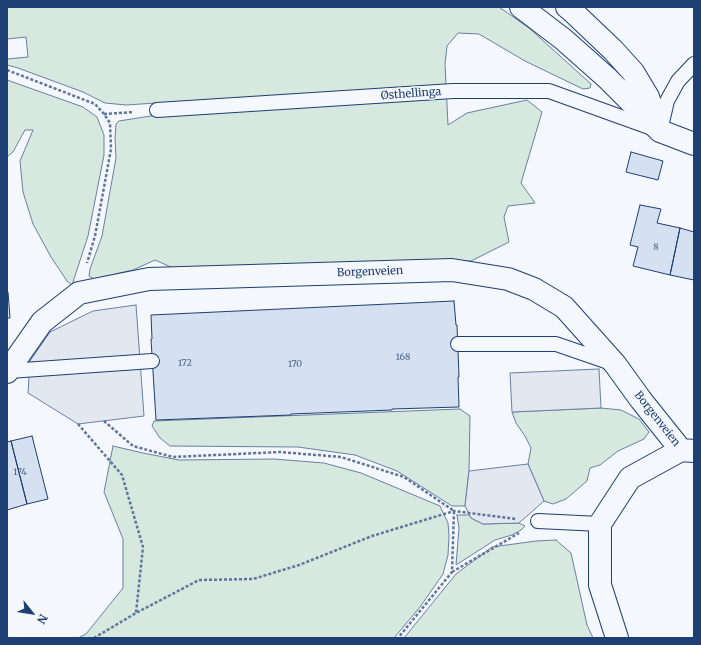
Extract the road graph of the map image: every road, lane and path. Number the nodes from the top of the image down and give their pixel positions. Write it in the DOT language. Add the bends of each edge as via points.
graph roads {
  1 [pos="521,7"];
  2 [pos="567,7"];
  3 [pos="694,64"];
  4 [pos="7,70"];
  5 [pos="157,110"];
  6 [pos="104,114"];
  7 [pos="660,131"];
  8 [pos="694,144"];
  9 [pos="79,293"];
  10 [pos="458,344"];
  11 [pos="152,361"];
  12 [pos="615,364"];
  13 [pos="8,371"];
  14 [pos="104,421"];
  15 [pos="78,424"];
  16 [pos="688,451"];
  17 [pos="454,511"];
  18 [pos="538,522"];
  19 [pos="600,524"];
  20 [pos="452,572"];
  21 [pos="136,613"];
  22 [pos="94,638"];
  23 [pos="398,638"];
  24 [pos="617,638"];
  1 -- 7 [label="street, Østhellinga" via="563,39 607,78"];
  2 -- 7 [label="street" via="633,72 648,97"];
  3 -- 7 [label="lane" via="678,81 667,101"];
  4 -- 6 [label="path" via="95,104"];
  5 -- 6 [label="path"];
  5 -- 7 [label="lane, Østhellinga" via="453,91 549,91"];
  6 -- 9 [label="path" via="110,123 111,149 95,236"];
  7 -- 8 [label="street, Østhellinga"];
  9 -- 12 [label="street, Borgenveien" via="149,279 452,270 508,279 534,288 564,307"];
  9 -- 13 [label="street, Borgenveien" via="42,322"];
  10 -- 12 [label="lane" via="556,344"];
  11 -- 13 [label="lane"];
  12 -- 16 [label="street, Borgenveien" via="641,400"];
  14 -- 17 [label="path" via="133,446 173,457 280,452 341,457 404,477"];
  15 -- 21 [label="path" via="122,475 143,547"];
  16 -- 19 [label="street" via="630,478"];
  17 -- 18 [label="path"];
  17 -- 20 [label="path"];
  17 -- 21 [label="path" via="372,536 300,565 253,579 199,580"];
  18 -- 19 [label="lane"];
  18 -- 20 [label="path"];
  19 -- 24 [label="street" via="600,585"];
  20 -- 23 [label="path"];
  21 -- 22 [label="path"];
}
